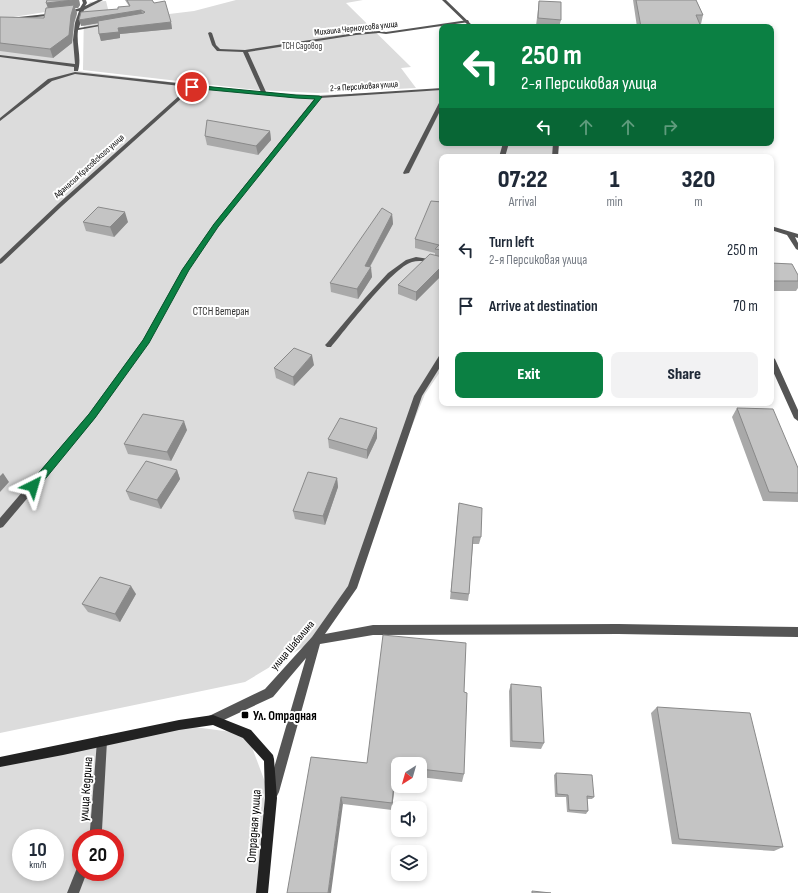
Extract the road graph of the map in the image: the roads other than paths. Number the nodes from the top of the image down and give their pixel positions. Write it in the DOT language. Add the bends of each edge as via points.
graph roads {
  1 [pos="101,0"];
  2 [pos="444,0"];
  3 [pos="85,2"];
  4 [pos="80,10"];
  5 [pos="0,20"];
  6 [pos="468,21"];
  7 [pos="114,23"];
  8 [pos="449,24"];
  9 [pos="470,24"];
  10 [pos="439,26"];
  11 [pos="78,29"];
  12 [pos="210,33"];
  13 [pos="245,51"];
  14 [pos="0,56"];
  15 [pos="77,66"];
  16 [pos="75,73"];
  17 [pos="192,87"];
  18 [pos="439,89"];
  19 [pos="264,94"];
  20 [pos="319,97"];
  21 [pos="439,108"];
  22 [pos="0,120"];
  23 [pos="406,173"];
  24 [pos="774,229"];
  25 [pos="790,234"];
  26 [pos="798,236"];
  27 [pos="798,248"];
  28 [pos="0,262"];
  29 [pos="439,262"];
  30 [pos="329,345"];
  31 [pos="439,363"];
  32 [pos="774,366"];
  33 [pos="798,418"];
  34 [pos="0,524"];
  35 [pos="798,632"];
  36 [pos="315,640"];
  37 [pos="213,720"];
  38 [pos="102,741"];
  39 [pos="0,762"];
  40 [pos="271,798"];
  41 [pos="96,829"];
  42 [pos="78,881"];
  43 [pos="73,893"];
  44 [pos="262,893"];
  1 -- 4 [label="street"];
  2 -- 6 [label="street"];
  3 -- 4 [label="street"];
  4 -- 5 [label="street"];
  4 -- 11 [label="street"];
  6 -- 8 [label="street, Михаила Черноусова улица"];
  6 -- 9 [label="street"];
  7 -- 11 [label="street"];
  10 -- 13 [label="street, Михаила Черноусова улица" via="386,34 356,34"];
  11 -- 15 [label="street" via="75,45 79,60"];
  12 -- 13 [label="street, Михаила Черноусова улица" via="214,45 219,50"];
  13 -- 19 [label="street"];
  14 -- 15 [label="street"];
  15 -- 16 [label="street"];
  16 -- 17 [label="street, 2-я Персиковая улица"];
  16 -- 22 [label="street" via="50,80"];
  17 -- 19 [label="street, 2-я Персиковая улица"];
  17 -- 28 [label="street, Афанасия Красовского улица" via="71,194"];
  18 -- 20 [label="street, 2-я Персиковая улица"];
  19 -- 20 [label="street, 2-я Персиковая улица"];
  20 -- 34 [label="street" via="216,225 185,270 146,341 92,416"];
  21 -- 23 [label="street"];
  24 -- 25 [label="street"];
  25 -- 26 [label="street"];
  25 -- 27 [label="street"];
  29 -- 30 [label="street" via="408,261 392,272"];
  31 -- 36 [label="street, улица Шабалина" via="418,396 352,588"];
  32 -- 33 [label="street"];
  35 -- 36 [label="street" via="618,629 373,630"];
  36 -- 37 [label="street, улица Шабалина" via="269,693"];
  36 -- 40 [label="street"];
  37 -- 38 [label="main road, улица Шабалина"];
  37 -- 40 [label="main road, Отрадная улица" via="247,734 269,759"];
  38 -- 39 [label="main road, улица Шабалина"];
  38 -- 41 [label="street, улица Кедрина"];
  40 -- 44 [label="main road, Отрадная улица"];
  42 -- 43 [label="street"];
}
